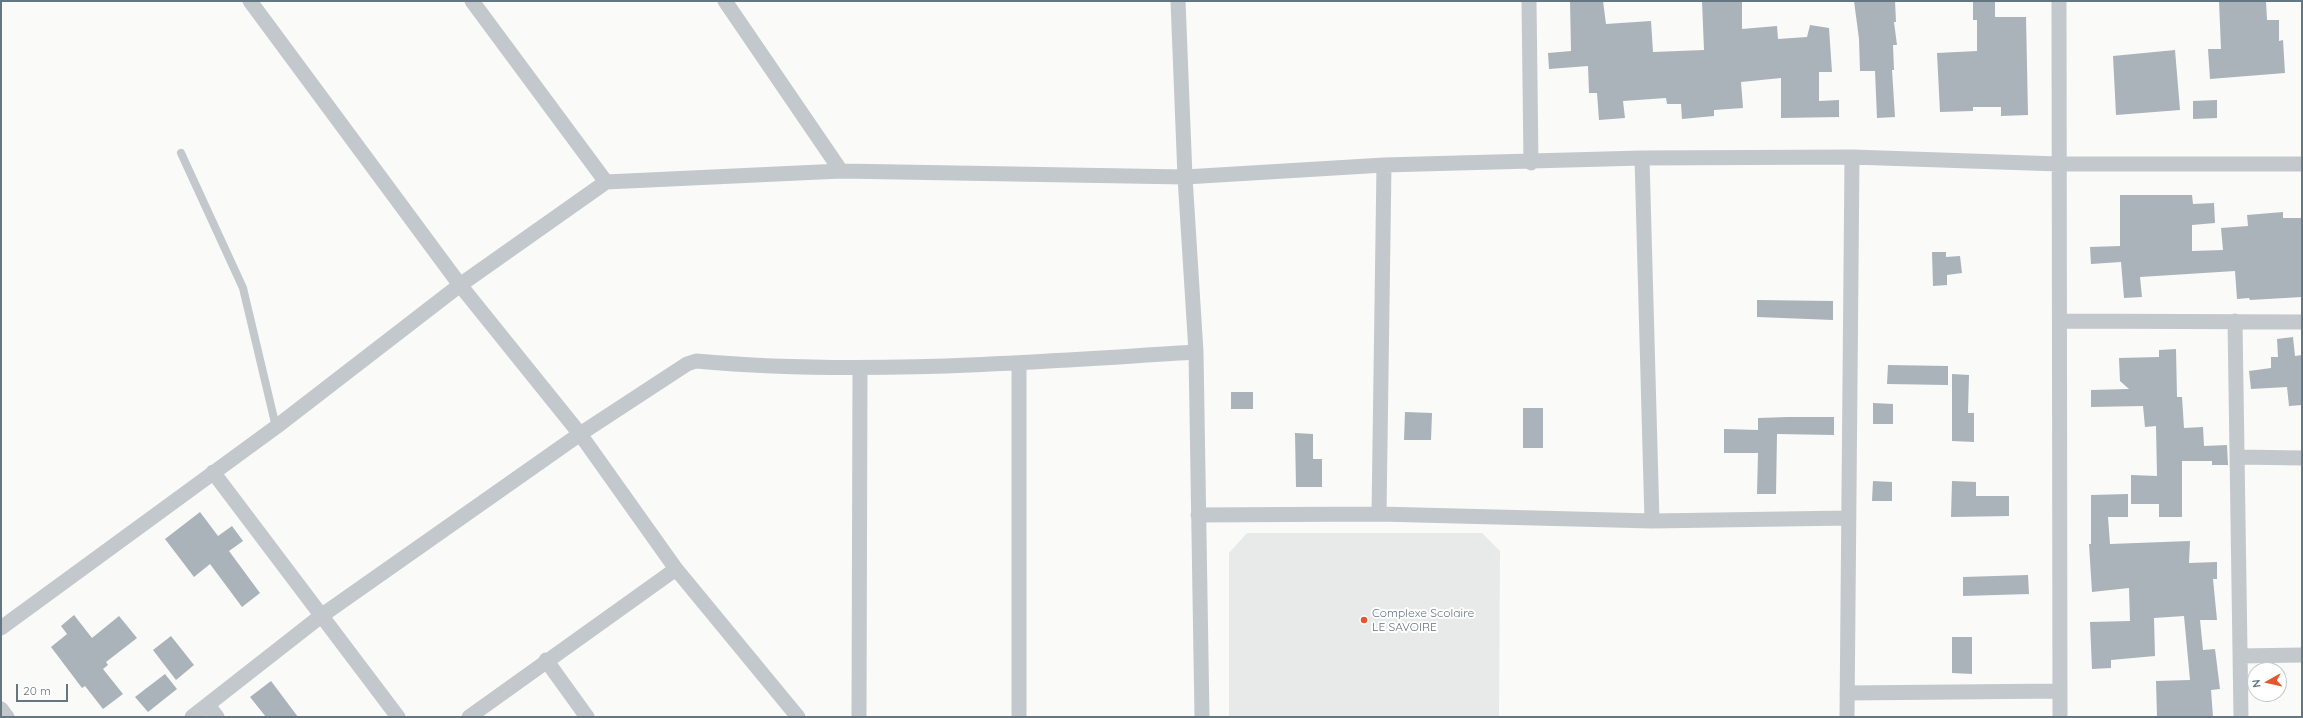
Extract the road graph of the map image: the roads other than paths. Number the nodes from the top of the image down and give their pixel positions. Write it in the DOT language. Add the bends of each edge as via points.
graph roads {
  1 [pos="250,1"];
  2 [pos="472,1"];
  3 [pos="725,1"];
  4 [pos="1178,1"];
  5 [pos="1529,1"];
  6 [pos="2059,1"];
  7 [pos="181,153"];
  8 [pos="1852,157"];
  9 [pos="1642,158"];
  10 [pos="1531,162"];
  11 [pos="2058,164"];
  12 [pos="2302,164"];
  13 [pos="1384,165"];
  14 [pos="841,171"];
  15 [pos="1185,177"];
  16 [pos="606,182"];
  17 [pos="460,285"];
  18 [pos="2060,321"];
  19 [pos="2235,321"];
  20 [pos="2302,322"];
  21 [pos="1196,352"];
  22 [pos="1019,363"];
  23 [pos="860,368"];
  24 [pos="276,427"];
  25 [pos="580,434"];
  26 [pos="2237,457"];
  27 [pos="2302,458"];
  28 [pos="213,472"];
  29 [pos="1379,514"];
  30 [pos="1198,515"];
  31 [pos="1849,518"];
  32 [pos="1652,521"];
  33 [pos="676,569"];
  34 [pos="320,616"];
  35 [pos="1,628"];
  36 [pos="2302,655"];
  37 [pos="2240,656"];
  38 [pos="546,660"];
  39 [pos="2060,691"];
  40 [pos="1847,693"];
  41 [pos="208,705"];
  42 [pos="1,709"];
  43 [pos="7,717"];
  44 [pos="192,717"];
  45 [pos="217,717"];
  46 [pos="398,717"];
  47 [pos="469,717"];
  48 [pos="587,717"];
  49 [pos="798,717"];
  50 [pos="859,717"];
  51 [pos="1019,717"];
  52 [pos="1202,717"];
  53 [pos="1847,717"];
  54 [pos="2060,717"];
  55 [pos="2241,717"];
  1 -- 17 [label="street"];
  2 -- 16 [label="street"];
  3 -- 14 [label="street"];
  4 -- 15 [label="street"];
  5 -- 10 [label="street"];
  6 -- 11 [label="street"];
  7 -- 24 [label="lane" via="243,288"];
  8 -- 9 [label="street"];
  8 -- 11 [label="street"];
  8 -- 31 [label="street"];
  9 -- 10 [label="street"];
  9 -- 32 [label="street"];
  10 -- 13 [label="street"];
  11 -- 12 [label="street"];
  11 -- 18 [label="street"];
  13 -- 15 [label="street"];
  13 -- 29 [label="street"];
  14 -- 15 [label="street"];
  14 -- 16 [label="street"];
  15 -- 21 [label="street"];
  16 -- 17 [label="street"];
  17 -- 24 [label="street"];
  17 -- 25 [label="street"];
  18 -- 19 [label="street"];
  18 -- 39 [label="street"];
  19 -- 20 [label="street"];
  19 -- 26 [label="street"];
  21 -- 22 [label="street"];
  21 -- 30 [label="street"];
  22 -- 23 [label="street"];
  22 -- 51 [label="street"];
  23 -- 25 [label="street" via="696,361 687,364"];
  23 -- 50 [label="street"];
  24 -- 28 [label="street"];
  25 -- 33 [label="street"];
  25 -- 34 [label="street"];
  26 -- 27 [label="street"];
  26 -- 37 [label="street"];
  28 -- 34 [label="street"];
  28 -- 35 [label="street"];
  29 -- 30 [label="street"];
  29 -- 32 [label="street"];
  30 -- 52 [label="street"];
  31 -- 32 [label="street"];
  31 -- 40 [label="street"];
  33 -- 38 [label="street"];
  33 -- 49 [label="street"];
  34 -- 41 [label="street"];
  34 -- 46 [label="street"];
  36 -- 37 [label="street"];
  37 -- 55 [label="street"];
  38 -- 47 [label="street"];
  38 -- 48 [label="street"];
  39 -- 40 [label="street"];
  39 -- 54 [label="street"];
  40 -- 53 [label="street"];
  41 -- 44 [label="street"];
  41 -- 45 [label="street"];
  42 -- 43 [label="street"];
}
